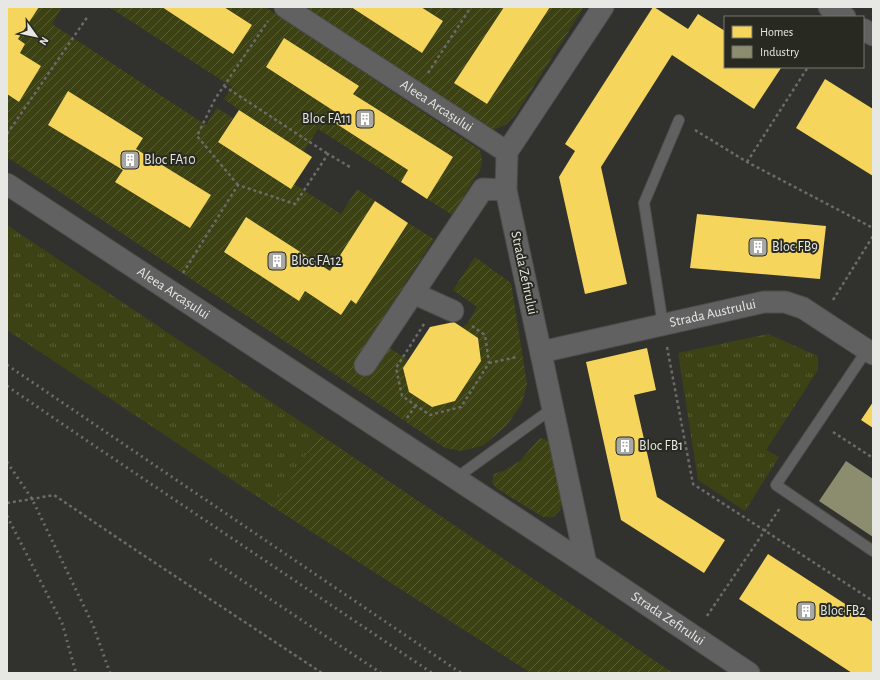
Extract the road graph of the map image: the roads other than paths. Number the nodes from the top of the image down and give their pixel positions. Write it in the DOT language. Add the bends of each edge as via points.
graph roads {
  1 [pos="285,7"];
  2 [pos="603,7"];
  3 [pos="829,7"];
  4 [pos="843,16"];
  5 [pos="864,30"];
  6 [pos="873,35"];
  7 [pos="679,120"];
  8 [pos="507,152"];
  9 [pos="7,184"];
  10 [pos="506,190"];
  11 [pos="413,293"];
  12 [pos="460,317"];
  13 [pos="663,325"];
  14 [pos="541,352"];
  15 [pos="870,352"];
  16 [pos="365,365"];
  17 [pos="340,402"];
  18 [pos="553,408"];
  19 [pos="456,478"];
  20 [pos="873,551"];
  21 [pos="586,564"];
  22 [pos="749,673"];
  1 -- 8 [label="street, Aleea Arcașului"];
  2 -- 8 [label="street"];
  3 -- 4 [label="street"];
  5 -- 6 [label="street"];
  7 -- 13 [label="lane" via="644,203"];
  8 -- 10 [label="street, Strada Zefirului"];
  9 -- 17 [label="street, Aleea Arcașului"];
  10 -- 11 [label="street" via="483,189"];
  10 -- 14 [label="street, Strada Zefirului"];
  11 -- 12 [label="street"];
  11 -- 16 [label="street"];
  13 -- 14 [label="street, Strada Austrului"];
  13 -- 15 [label="street, Strada Austrului" via="764,302 785,302 803,308"];
  14 -- 18 [label="street, Strada Zefirului"];
  15 -- 20 [label="lane" via="776,485"];
  17 -- 19 [label="street, Strada Zefirului"];
  18 -- 19 [label="lane"];
  18 -- 21 [label="street, Strada Zefirului"];
  19 -- 21 [label="street, Strada Zefirului"];
  21 -- 22 [label="street, Strada Zefirului"];
}
